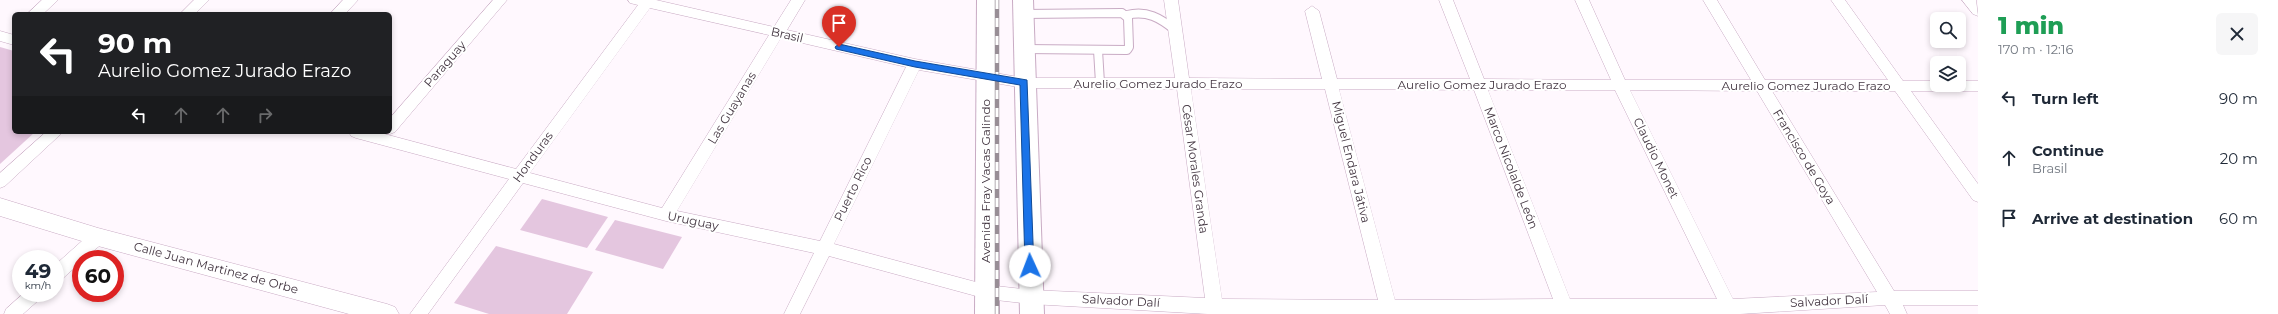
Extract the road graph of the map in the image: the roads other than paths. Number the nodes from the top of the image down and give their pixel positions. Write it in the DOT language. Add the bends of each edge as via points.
graph roads {
  1 [pos="51,0"];
  2 [pos="202,0"];
  3 [pos="351,0"];
  4 [pos="500,0"];
  5 [pos="798,0"];
  6 [pos="987,0"];
  7 [pos="1171,0"];
  8 [pos="1446,0"];
  9 [pos="1582,0"];
  10 [pos="1710,0"];
  11 [pos="1838,0"];
  12 [pos="1969,0"];
  13 [pos="644,1"];
  14 [pos="1023,7"];
  15 [pos="1312,11"];
  16 [pos="1978,11"];
  17 [pos="36,12"];
  18 [pos="189,12"];
  19 [pos="339,12"];
  20 [pos="1126,15"];
  21 [pos="1175,30"];
  22 [pos="778,33"];
  23 [pos="1024,49"];
  24 [pos="1098,50"];
  25 [pos="915,64"];
  26 [pos="986,77"];
  27 [pos="1024,83"];
  28 [pos="1100,83"];
  29 [pos="1183,84"];
  30 [pos="1331,84"];
  31 [pos="1479,85"];
  32 [pos="1620,85"];
  33 [pos="1760,86"];
  34 [pos="1898,86"];
  35 [pos="1978,86"];
  36 [pos="392,126"];
  37 [pos="54,134"];
  38 [pos="389,134"];
  39 [pos="519,176"];
  40 [pos="0,182"];
  41 [pos="1978,196"];
  42 [pos="0,208"];
  43 [pos="666,215"];
  44 [pos="98,237"];
  45 [pos="824,248"];
  46 [pos="64,267"];
  47 [pos="987,292"];
  48 [pos="1889,298"];
  49 [pos="1978,298"];
  50 [pos="25,302"];
  51 [pos="1032,306"];
  52 [pos="1215,310"];
  53 [pos="1566,310"];
  54 [pos="1731,310"];
  55 [pos="1389,311"];
  56 [pos="12,314"];
  57 [pos="387,314"];
  58 [pos="418,314"];
  59 [pos="792,314"];
  60 [pos="987,314"];
  61 [pos="1899,314"];
  1 -- 17 [label="street"];
  2 -- 18 [label="street"];
  3 -- 19 [label="street"];
  4 -- 36 [label="street, Paraguay"];
  5 -- 22 [label="street, Las Guayanas"];
  6 -- 26 [label="main road, Avenida Fray Vacas Galindo"];
  7 -- 21 [label="street, César Morales Granda"];
  8 -- 31 [label="street, Marco Nicolalde León"];
  9 -- 32 [label="street, Claudio Monet"];
  10 -- 33 [label="street, Francisco de Goya"];
  11 -- 34 [label="street"];
  12 -- 16 [label="street"];
  13 -- 22 [label="street, Brasil"];
  13 -- 39 [label="street, Honduras"];
  14 -- 20 [label="lane"];
  14 -- 23 [label="main road"];
  15 -- 30 [label="street, Miguel Endara Játiva"];
  20 -- 21 [label="lane" via="1146,12"];
  20 -- 24 [label="lane" via="1129,47 1127,50"];
  21 -- 29 [label="street, César Morales Granda"];
  22 -- 25 [label="street, Brasil"];
  22 -- 43 [label="street, Las Guayanas"];
  23 -- 24 [label="lane"];
  23 -- 27 [label="main road"];
  24 -- 28 [label="lane"];
  25 -- 26 [label="street, Brasil"];
  25 -- 45 [label="street, Puerto Rico"];
  26 -- 27 [label="street, Aurelio Gomez Jurado Erazo"];
  26 -- 47 [label="main road, Avenida Fray Vacas Galindo"];
  27 -- 28 [label="street, Aurelio Gomez Jurado Erazo"];
  27 -- 51 [label="main road"];
  28 -- 29 [label="street, Aurelio Gomez Jurado Erazo"];
  29 -- 30 [label="street, Aurelio Gomez Jurado Erazo"];
  29 -- 52 [label="street, César Morales Granda"];
  30 -- 31 [label="street, Aurelio Gomez Jurado Erazo"];
  30 -- 55 [label="street, Miguel Endara Játiva"];
  31 -- 32 [label="street, Aurelio Gomez Jurado Erazo"];
  31 -- 53 [label="street, Marco Nicolalde León"];
  32 -- 33 [label="street, Aurelio Gomez Jurado Erazo"];
  32 -- 54 [label="street, Claudio Monet"];
  33 -- 34 [label="street, Aurelio Gomez Jurado Erazo"];
  33 -- 48 [label="street, Francisco de Goya"];
  34 -- 35 [label="street, Aurelio Gomez Jurado Erazo"];
  34 -- 41 [label="street"];
  37 -- 40 [label="street"];
  38 -- 39 [label="street, Uruguay"];
  39 -- 43 [label="street, Uruguay"];
  39 -- 58 [label="street, Honduras"];
  42 -- 44 [label="street, Calle Juan Martinez de Orbe"];
  43 -- 45 [label="street, Uruguay"];
  44 -- 46 [label="street"];
  44 -- 57 [label="street, Calle Juan Martinez de Orbe"];
  45 -- 47 [label="street, Uruguay"];
  45 -- 59 [label="street, Puerto Rico"];
  47 -- 51 [label="street, Uruguay"];
  47 -- 60 [label="main road, Avenida Fray Vacas Galindo"];
  48 -- 49 [label="street, Salvador Dalí"];
  48 -- 54 [label="street, Salvador Dalí"];
  48 -- 61 [label="street, Francisco de Goya"];
  50 -- 56 [label="street"];
  51 -- 52 [label="street, Salvador Dalí"];
  52 -- 55 [label="street, Salvador Dalí"];
  53 -- 54 [label="street, Salvador Dalí"];
  53 -- 55 [label="street, Salvador Dalí"];
}
